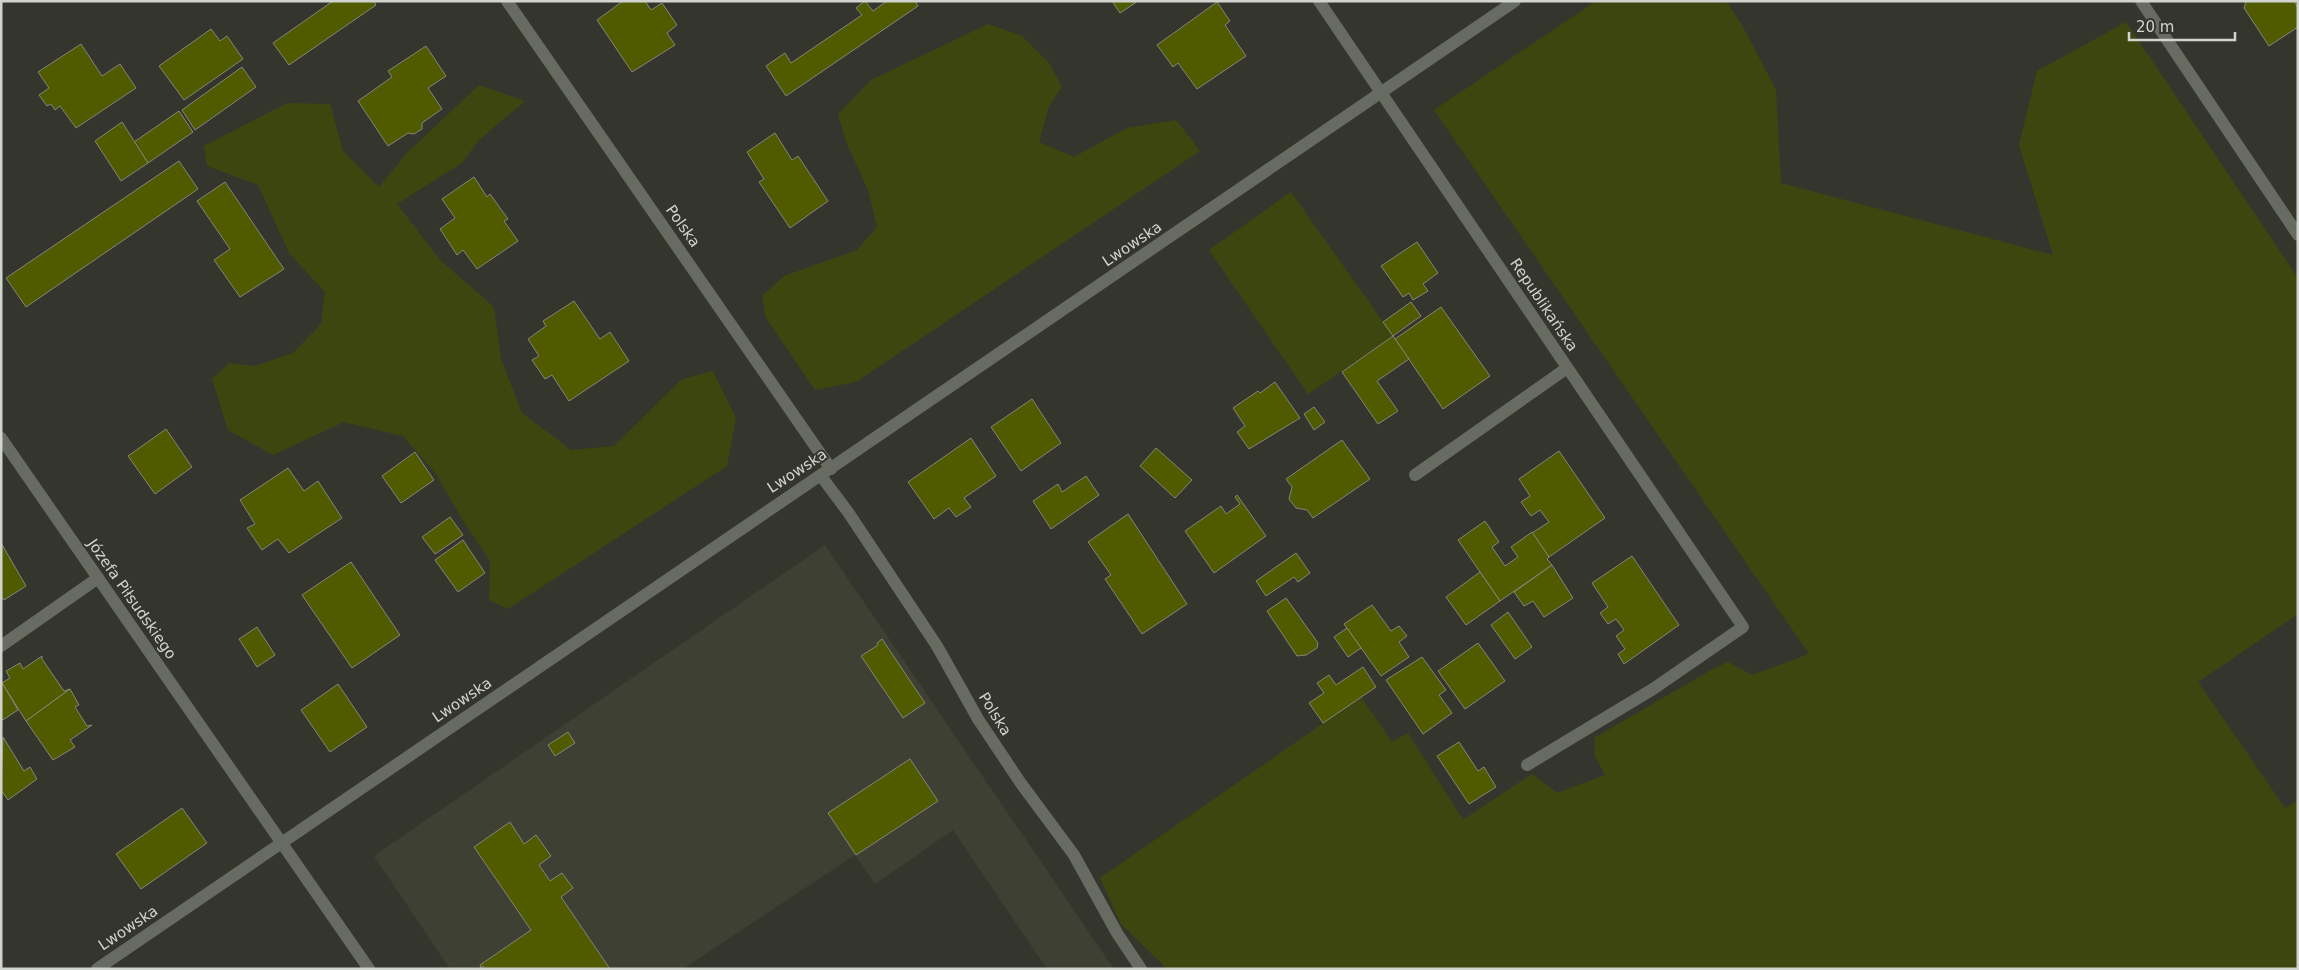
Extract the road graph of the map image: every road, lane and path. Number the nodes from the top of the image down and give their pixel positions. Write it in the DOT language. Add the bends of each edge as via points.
graph roads {
  1 [pos="507,1"];
  2 [pos="1319,1"];
  3 [pos="1515,1"];
  4 [pos="2141,1"];
  5 [pos="1382,92"];
  6 [pos="2298,235"];
  7 [pos="1566,368"];
  8 [pos="1,438"];
  9 [pos="826,472"];
  10 [pos="1415,475"];
  11 [pos="98,578"];
  12 [pos="1,646"];
  13 [pos="1527,765"];
  14 [pos="281,843"];
  15 [pos="97,969"];
  16 [pos="369,969"];
  17 [pos="1141,969"];
  1 -- 9 [label="street, Polska"];
  2 -- 5 [label="street, Republikańska"];
  3 -- 5 [label="street, Lwowska"];
  4 -- 6 [label="street"];
  5 -- 7 [label="street, Republikańska"];
  5 -- 9 [label="street, Lwowska"];
  7 -- 10 [label="street"];
  7 -- 13 [label="street, Republikańska" via="1743,627 1652,689"];
  8 -- 11 [label="street, Józefa Piłsudskiego"];
  9 -- 14 [label="street, Lwowska"];
  9 -- 17 [label="street, Polska" via="848,512 937,646 978,719 1074,855"];
  11 -- 12 [label="street"];
  11 -- 14 [label="street, Józefa Piłsudskiego"];
  14 -- 15 [label="street, Lwowska"];
  14 -- 16 [label="street, Józefa Piłsudskiego"];
}
